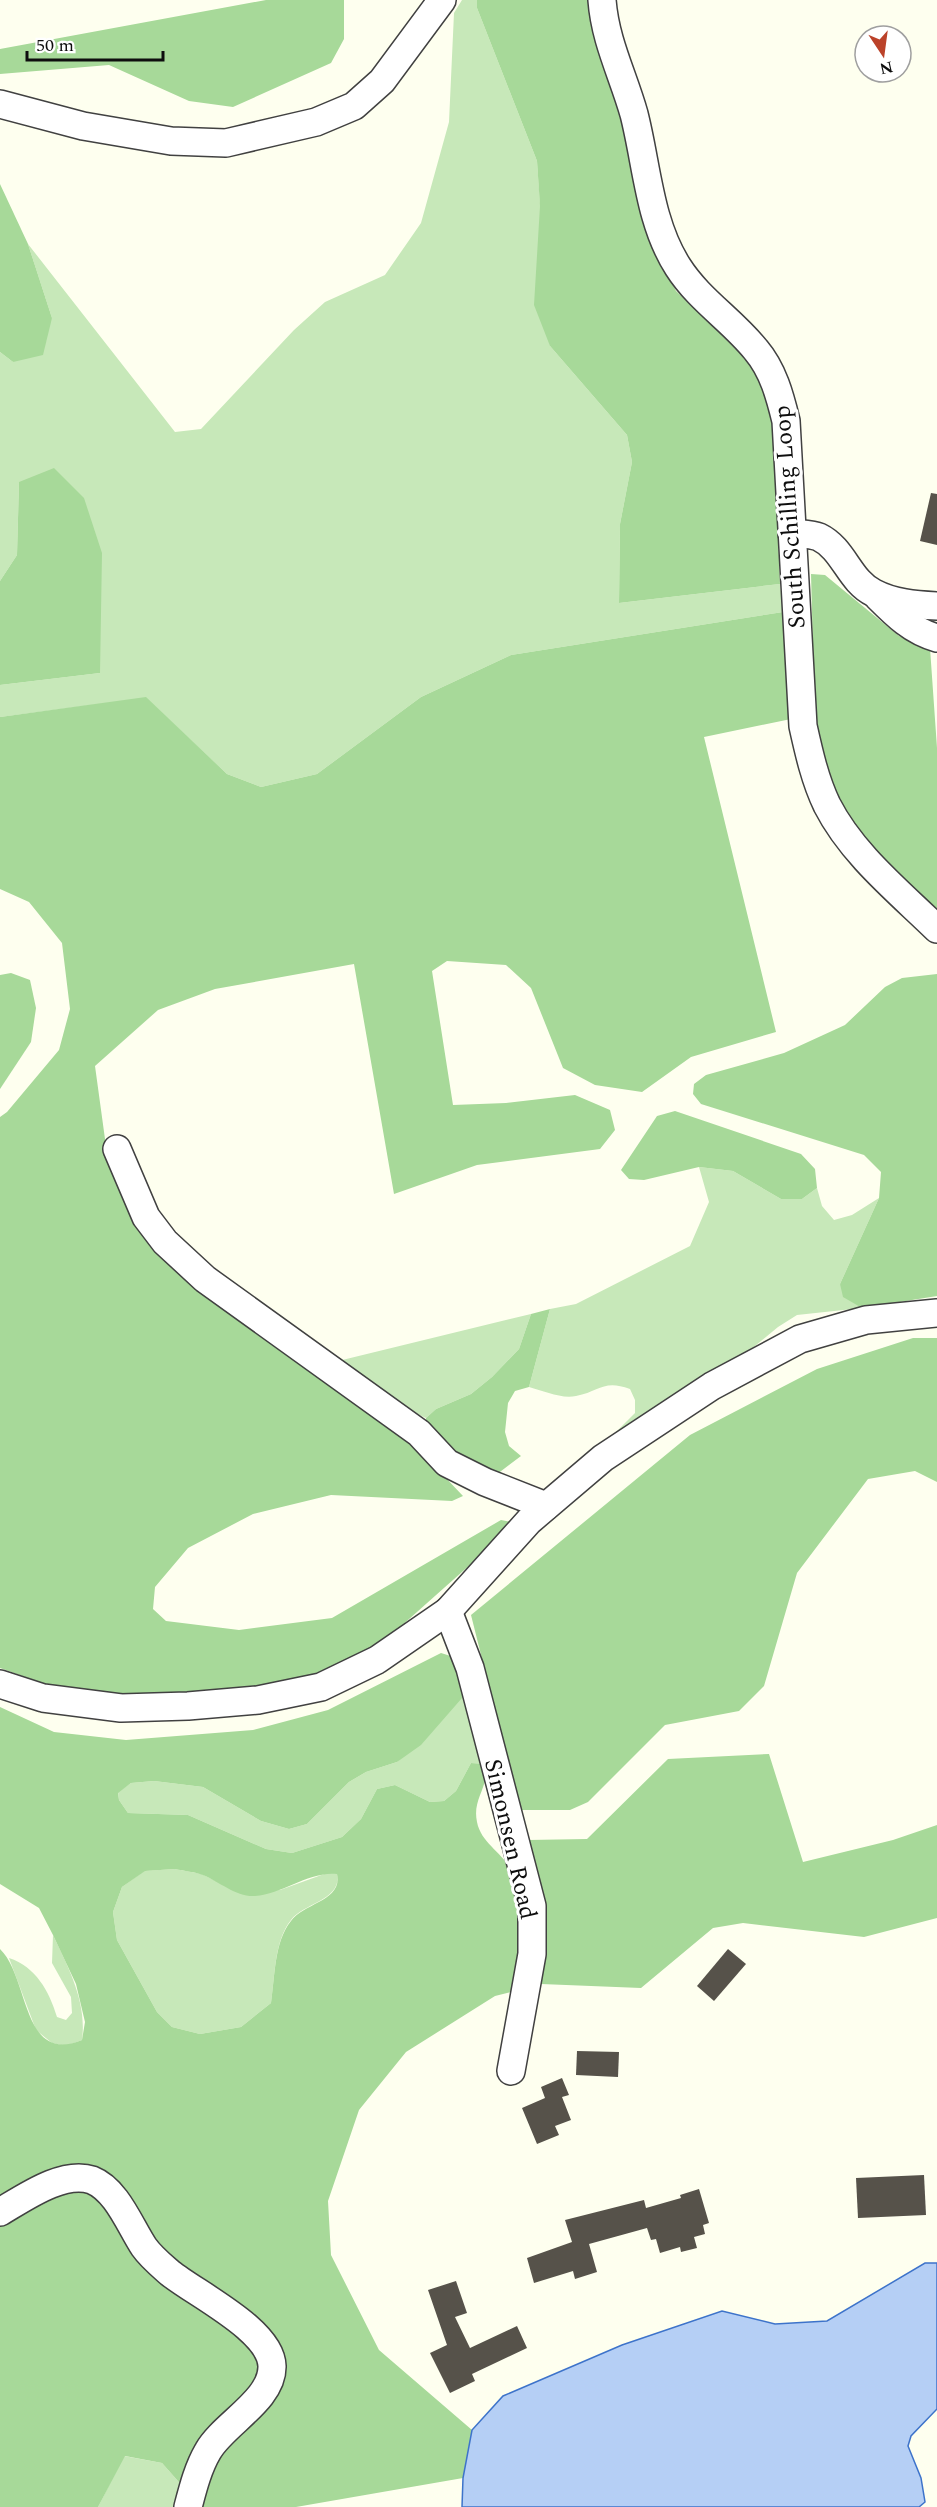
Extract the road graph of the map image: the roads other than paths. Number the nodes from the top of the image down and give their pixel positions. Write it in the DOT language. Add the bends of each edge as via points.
graph roads {
  1 [pos="442,0"];
  2 [pos="602,0"];
  3 [pos="0,104"];
  4 [pos="792,533"];
  5 [pos="872,592"];
  6 [pos="937,606"];
  7 [pos="937,638"];
  8 [pos="937,929"];
  9 [pos="117,1149"];
  10 [pos="937,1313"];
  11 [pos="546,1506"];
  12 [pos="447,1611"];
  13 [pos="0,1684"];
  14 [pos="511,2072"];
  15 [pos="0,2212"];
  16 [pos="188,2507"];
  1 -- 3 [label="street" via="382,81 354,106 316,122 226,143 171,141 83,126"];
  2 -- 4 [label="street, South Schilling Loop" via="604,21 633,113 663,236 677,266 695,290 757,351 780,394 786,421"];
  4 -- 5 [label="street" via="818,536 833,546 853,575"];
  4 -- 8 [label="street, South Schilling Loop" via="803,726 812,766 828,806 849,838 876,871"];
  5 -- 6 [label="street" via="910,605"];
  5 -- 7 [label="street" via="902,621 919,633"];
  9 -- 11 [label="street" via="146,1217 165,1242 205,1279 419,1433 447,1463"];
  10 -- 11 [label="street" via="866,1320 800,1339 656,1421 603,1458"];
  11 -- 12 [label="street"];
  12 -- 13 [label="street" via="377,1660 321,1687 258,1700 120,1708 43,1698"];
  12 -- 14 [label="street, Simonsen Road" via="470,1668 532,1906 532,1954"];
  15 -- 16 [label="street" via="48,2186 77,2177 93,2181 108,2191 146,2250 258,2336 268,2351 272,2366 269,2382 255,2403 208,2450"];
}
